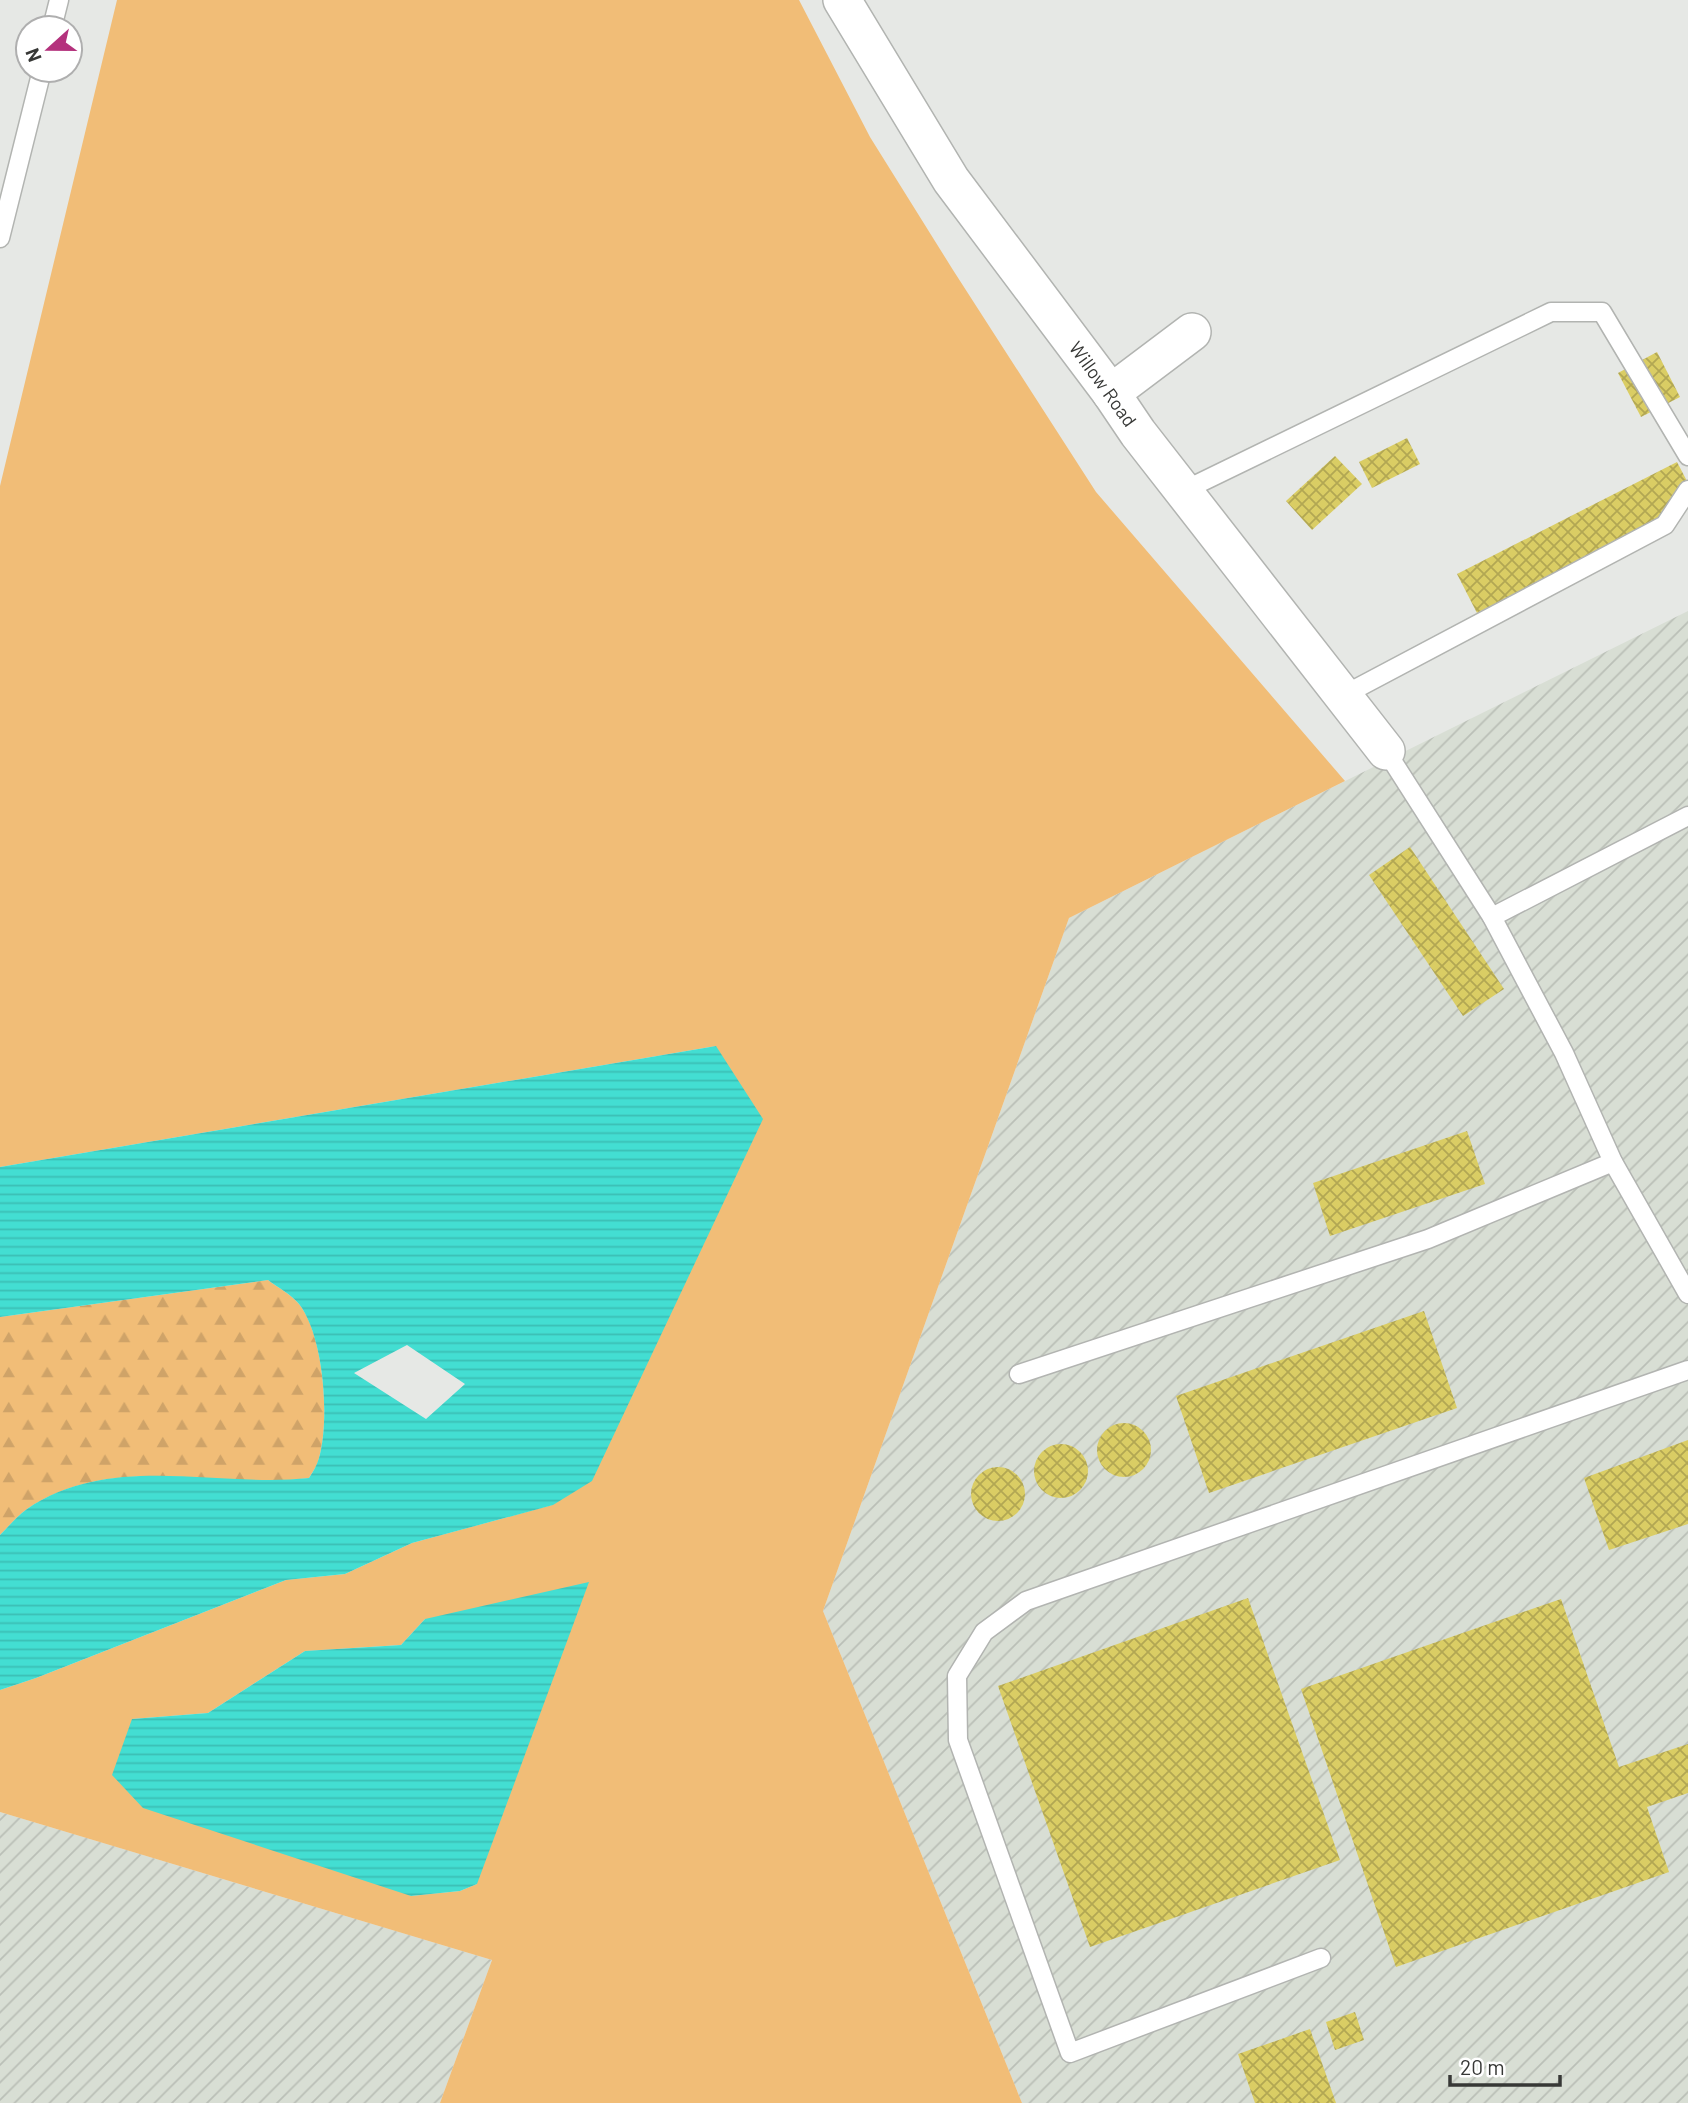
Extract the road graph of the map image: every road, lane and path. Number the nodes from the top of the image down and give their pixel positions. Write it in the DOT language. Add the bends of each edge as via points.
graph roads {
  1 [pos="842,0"];
  2 [pos="38,84"];
  3 [pos="0,238"];
  4 [pos="1192,332"];
  5 [pos="1111,393"];
  6 [pos="1688,456"];
  7 [pos="1688,490"];
  8 [pos="1183,491"];
  9 [pos="1344,695"];
  10 [pos="1386,751"];
  11 [pos="1688,816"];
  12 [pos="1492,917"];
  13 [pos="1613,1162"];
  14 [pos="1688,1294"];
  15 [pos="1688,1370"];
  16 [pos="1019,1374"];
  17 [pos="1321,1958"];
  1 -- 5 [label="street, Willow Road" via="951,180"];
  2 -- 3 [label="lane"];
  4 -- 5 [label="street"];
  5 -- 8 [label="street, Willow Road"];
  6 -- 8 [label="lane" via="1602,312 1551,312"];
  7 -- 9 [label="lane" via="1665,526"];
  8 -- 9 [label="street, Willow Road"];
  9 -- 10 [label="street, Willow Road"];
  10 -- 12 [label="lane"];
  11 -- 12 [label="lane"];
  12 -- 13 [label="lane" via="1564,1053"];
  13 -- 14 [label="lane"];
  13 -- 16 [label="lane" via="1428,1239"];
  15 -- 17 [label="lane" via="1026,1601 984,1632 977,1643 957,1676 958,1740 1070,2053"];
}
